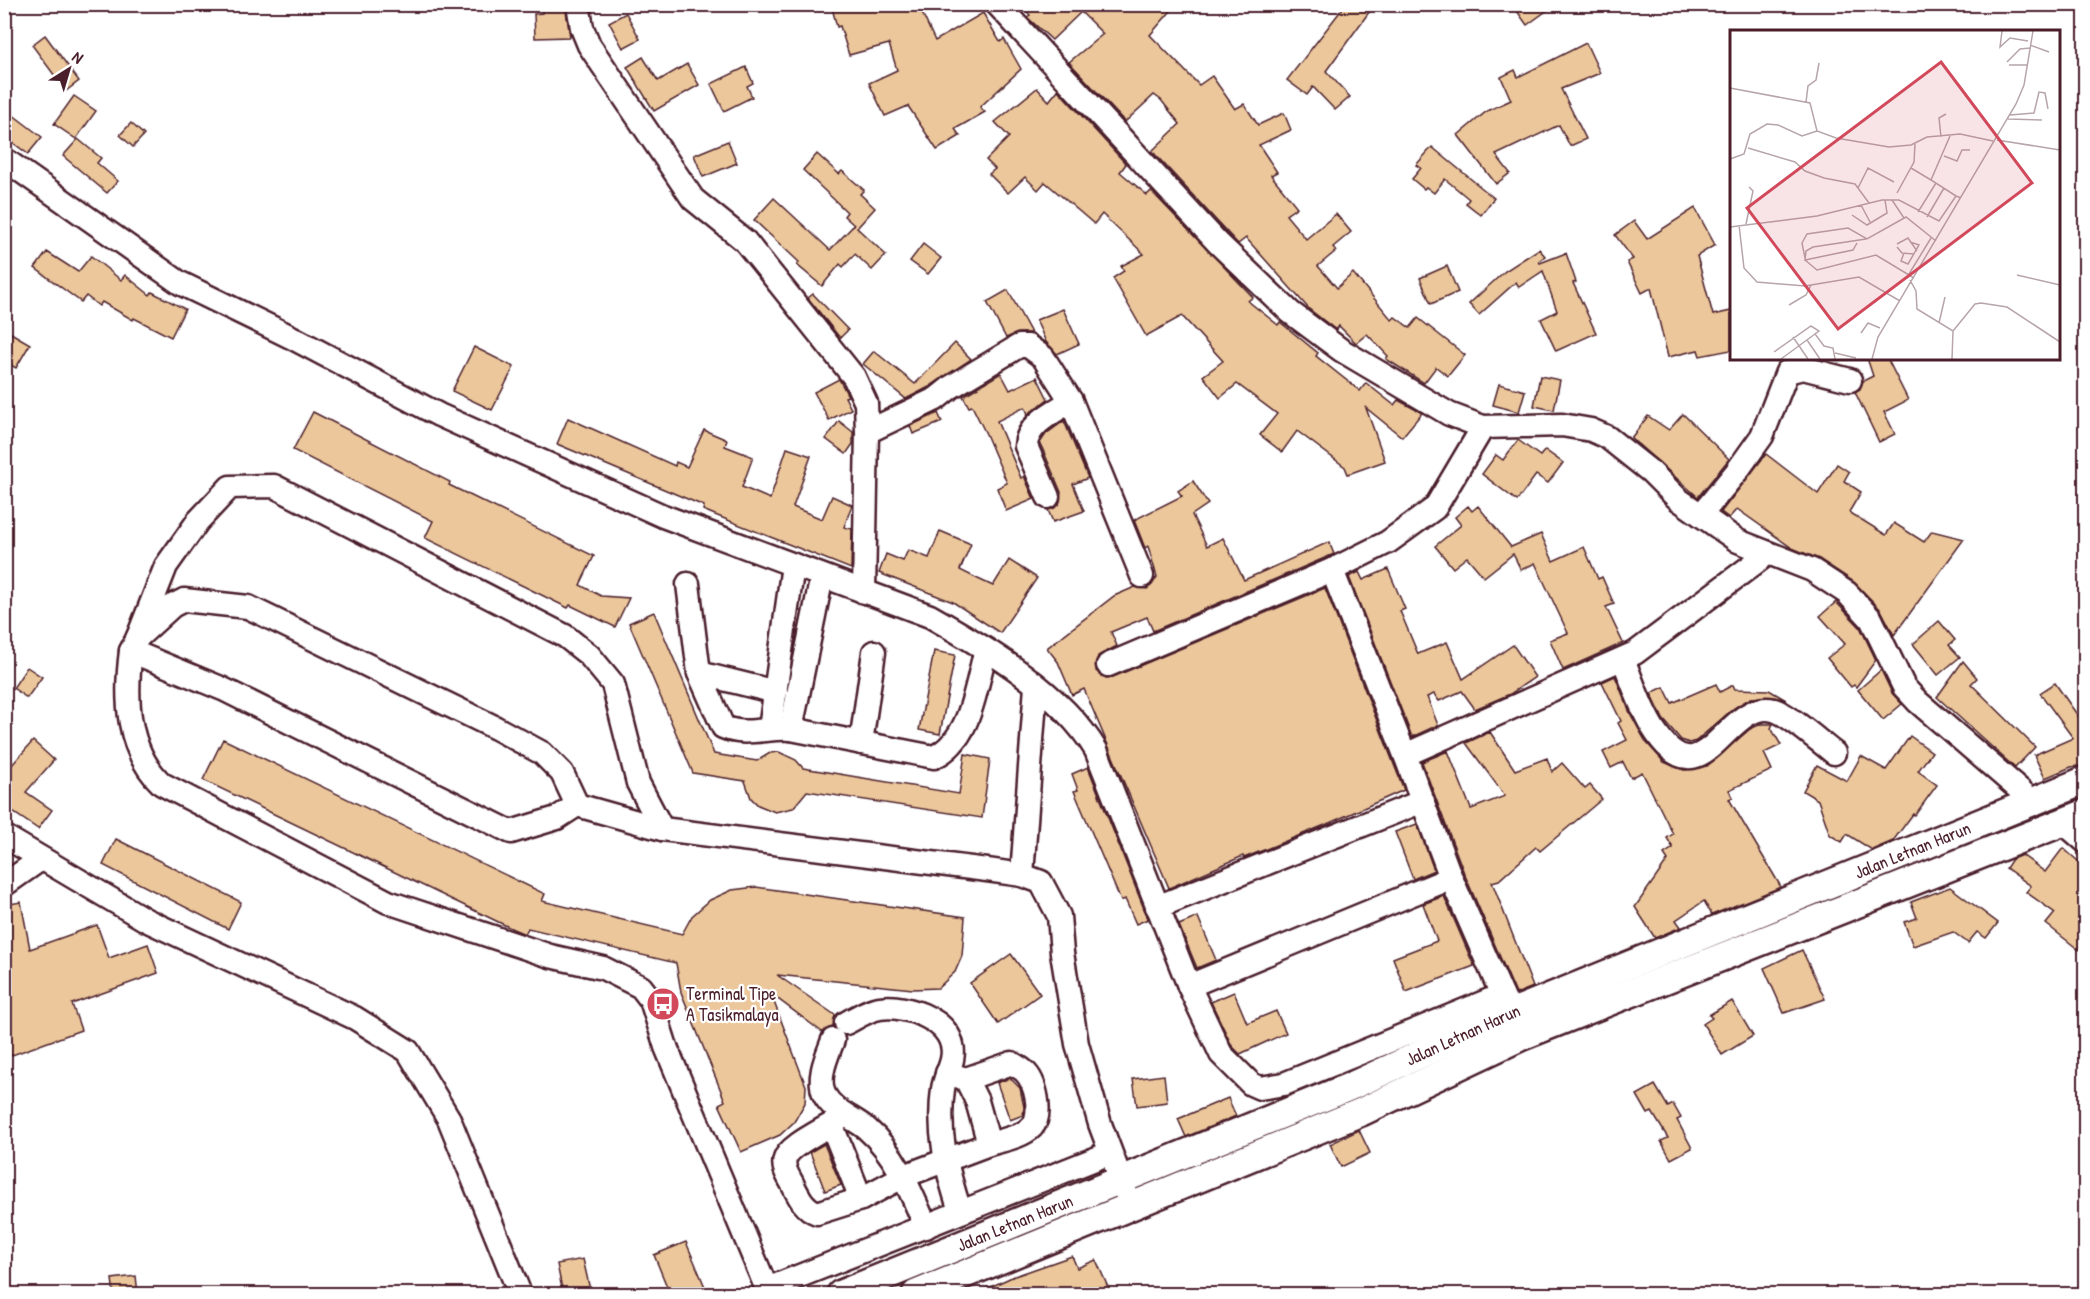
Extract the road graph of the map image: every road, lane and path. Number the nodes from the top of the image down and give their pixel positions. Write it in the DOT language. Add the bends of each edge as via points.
graph roads {
  1 [pos="578,4"];
  2 [pos="997,4"];
  3 [pos="4,159"];
  4 [pos="1850,380"];
  5 [pos="1071,401"];
  6 [pos="1483,428"];
  7 [pos="867,432"];
  8 [pos="1048,497"];
  9 [pos="1701,515"];
  10 [pos="1767,554"];
  11 [pos="794,565"];
  12 [pos="1332,570"];
  13 [pos="822,576"];
  14 [pos="1142,576"];
  15 [pos="687,584"];
  16 [pos="864,592"];
  17 [pos="134,644"];
  18 [pos="986,650"];
  19 [pos="874,652"];
  20 [pos="1623,659"];
  21 [pos="1108,665"];
  22 [pos="699,673"];
  23 [pos="1044,692"];
  24 [pos="782,699"];
  25 [pos="780,729"];
  26 [pos="861,743"];
  27 [pos="1834,753"];
  28 [pos="1405,755"];
  29 [pos="2085,780"];
  30 [pos="1423,801"];
  31 [pos="2035,802"];
  32 [pos="577,805"];
  33 [pos="2074,818"];
  34 [pos="662,829"];
  35 [pos="4,836"];
  36 [pos="2085,842"];
  37 [pos="41,859"];
  38 [pos="1022,875"];
  39 [pos="1451,878"];
  40 [pos="4,885"];
  41 [pos="1157,907"];
  42 [pos="1190,986"];
  43 [pos="1512,1014"];
  44 [pos="956,1076"];
  45 [pos="838,1120"];
  46 [pos="989,1144"];
  47 [pos="1110,1153"];
  48 [pos="944,1161"];
  49 [pos="904,1176"];
  50 [pos="1122,1182"];
  51 [pos="861,1199"];
  52 [pos="1131,1208"];
  53 [pos="960,1212"];
  54 [pos="926,1227"];
  55 [pos="768,1292"];
  56 [pos="520,1294"];
  57 [pos="841,1294"];
  58 [pos="916,1294"];
  1 -- 7 [label="street" via="589,45 682,184 706,210 745,241 854,377 866,403"];
  2 -- 6 [label="street" via="1218,243 1290,312 1341,350 1449,414"];
  3 -- 11 [label="street" via="180,283 439,415 663,516"];
  4 -- 9 [label="street" via="1803,368 1787,372 1762,436"];
  5 -- 7 [label="street" via="1043,357 1028,346 1019,346 943,393"];
  5 -- 8 [label="street" via="1036,425 1026,438"];
  5 -- 14 [label="street"];
  6 -- 9 [label="street" via="1562,425 1591,430 1630,454"];
  6 -- 12 [label="street" via="1435,508 1388,542"];
  7 -- 16 [label="street"];
  9 -- 10 [label="street" via="1738,541"];
  10 -- 20 [label="street" via="1645,647"];
  10 -- 31 [label="street" via="1812,570 1847,593 1870,619 1904,687"];
  11 -- 13 [label="street"];
  11 -- 24 [label="street"];
  12 -- 21 [label="street"];
  12 -- 28 [label="street"];
  13 -- 16 [label="street"];
  13 -- 24 [label="street"];
  15 -- 22 [label="street"];
  16 -- 18 [label="street" via="930,616"];
  17 -- 32 [label="street" via="511,832 557,818"];
  17 -- 32 [label="street" via="172,606 184,600 248,607 542,753 562,773"];
  17 -- 34 [label="street" via="166,566 198,521 230,487 273,486 565,636 589,656 613,684 638,783"];
  17 -- 55 [label="street" via="126,687 131,727 148,771 162,784 388,902 550,956 603,968 641,987 651,1000 666,1047"];
  18 -- 23 [label="street"];
  18 -- 26 [label="street" via="962,734 948,750 934,757"];
  19 -- 26 [label="street"];
  20 -- 27 [label="street" via="1656,733 1672,752 1682,757 1693,758 1711,748 1737,722 1761,710 1775,710"];
  20 -- 28 [label="street"];
  22 -- 24 [label="street"];
  22 -- 25 [label="street" via="723,728 757,733"];
  23 -- 38 [label="street"];
  23 -- 41 [label="street" via="1074,719 1096,750"];
  24 -- 25 [label="street"];
  25 -- 26 [label="street"];
  28 -- 30 [label="street"];
  29 -- 31 [label="main road, Jalan Letnan Harun"];
  30 -- 39 [label="street"];
  30 -- 41 [label="street"];
  31 -- 43 [label="main road, Jalan Letnan Harun"];
  32 -- 34 [label="street"];
  33 -- 36 [label="street"];
  33 -- 43 [label="main road, Jalan Letnan Harun"];
  34 -- 38 [label="street"];
  35 -- 37 [label="street"];
  37 -- 40 [label="street"];
  37 -- 56 [label="street" via="146,920 356,1018 408,1052 449,1119"];
  38 -- 47 [label="street" via="1041,882 1059,916 1077,1044"];
  39 -- 42 [label="street"];
  39 -- 43 [label="street"];
  41 -- 42 [label="street"];
  42 -- 43 [label="street" via="1221,1054 1243,1078 1260,1088"];
  43 -- 50 [label="main road, Jalan Letnan Harun"];
  43 -- 52 [label="main road, Jalan Letnan Harun" via="1361,1112"];
  44 -- 45 [label="street" via="950,1038 944,1029 914,1012 878,1008 839,1031 824,1065 823,1091"];
  44 -- 46 [label="street" via="977,1101"];
  44 -- 46 [label="street" via="1012,1063 1031,1081 1038,1111 1036,1122 1028,1130"];
  44 -- 48 [label="street" via="941,1113"];
  45 -- 49 [label="street" via="868,1130"];
  45 -- 51 [label="street"];
  45 -- 51 [label="street" via="796,1144 788,1152 784,1167 799,1198 817,1213"];
  46 -- 48 [label="street"];
  47 -- 50 [label="street"];
  47 -- 53 [label="street"];
  48 -- 49 [label="street"];
  48 -- 53 [label="street"];
  49 -- 51 [label="street"];
  49 -- 54 [label="street"];
  50 -- 52 [label="street"];
  50 -- 57 [label="main road, Jalan Letnan Harun"];
  52 -- 58 [label="main road, Jalan Letnan Harun"];
  53 -- 54 [label="street"];
  54 -- 55 [label="street"];
}
